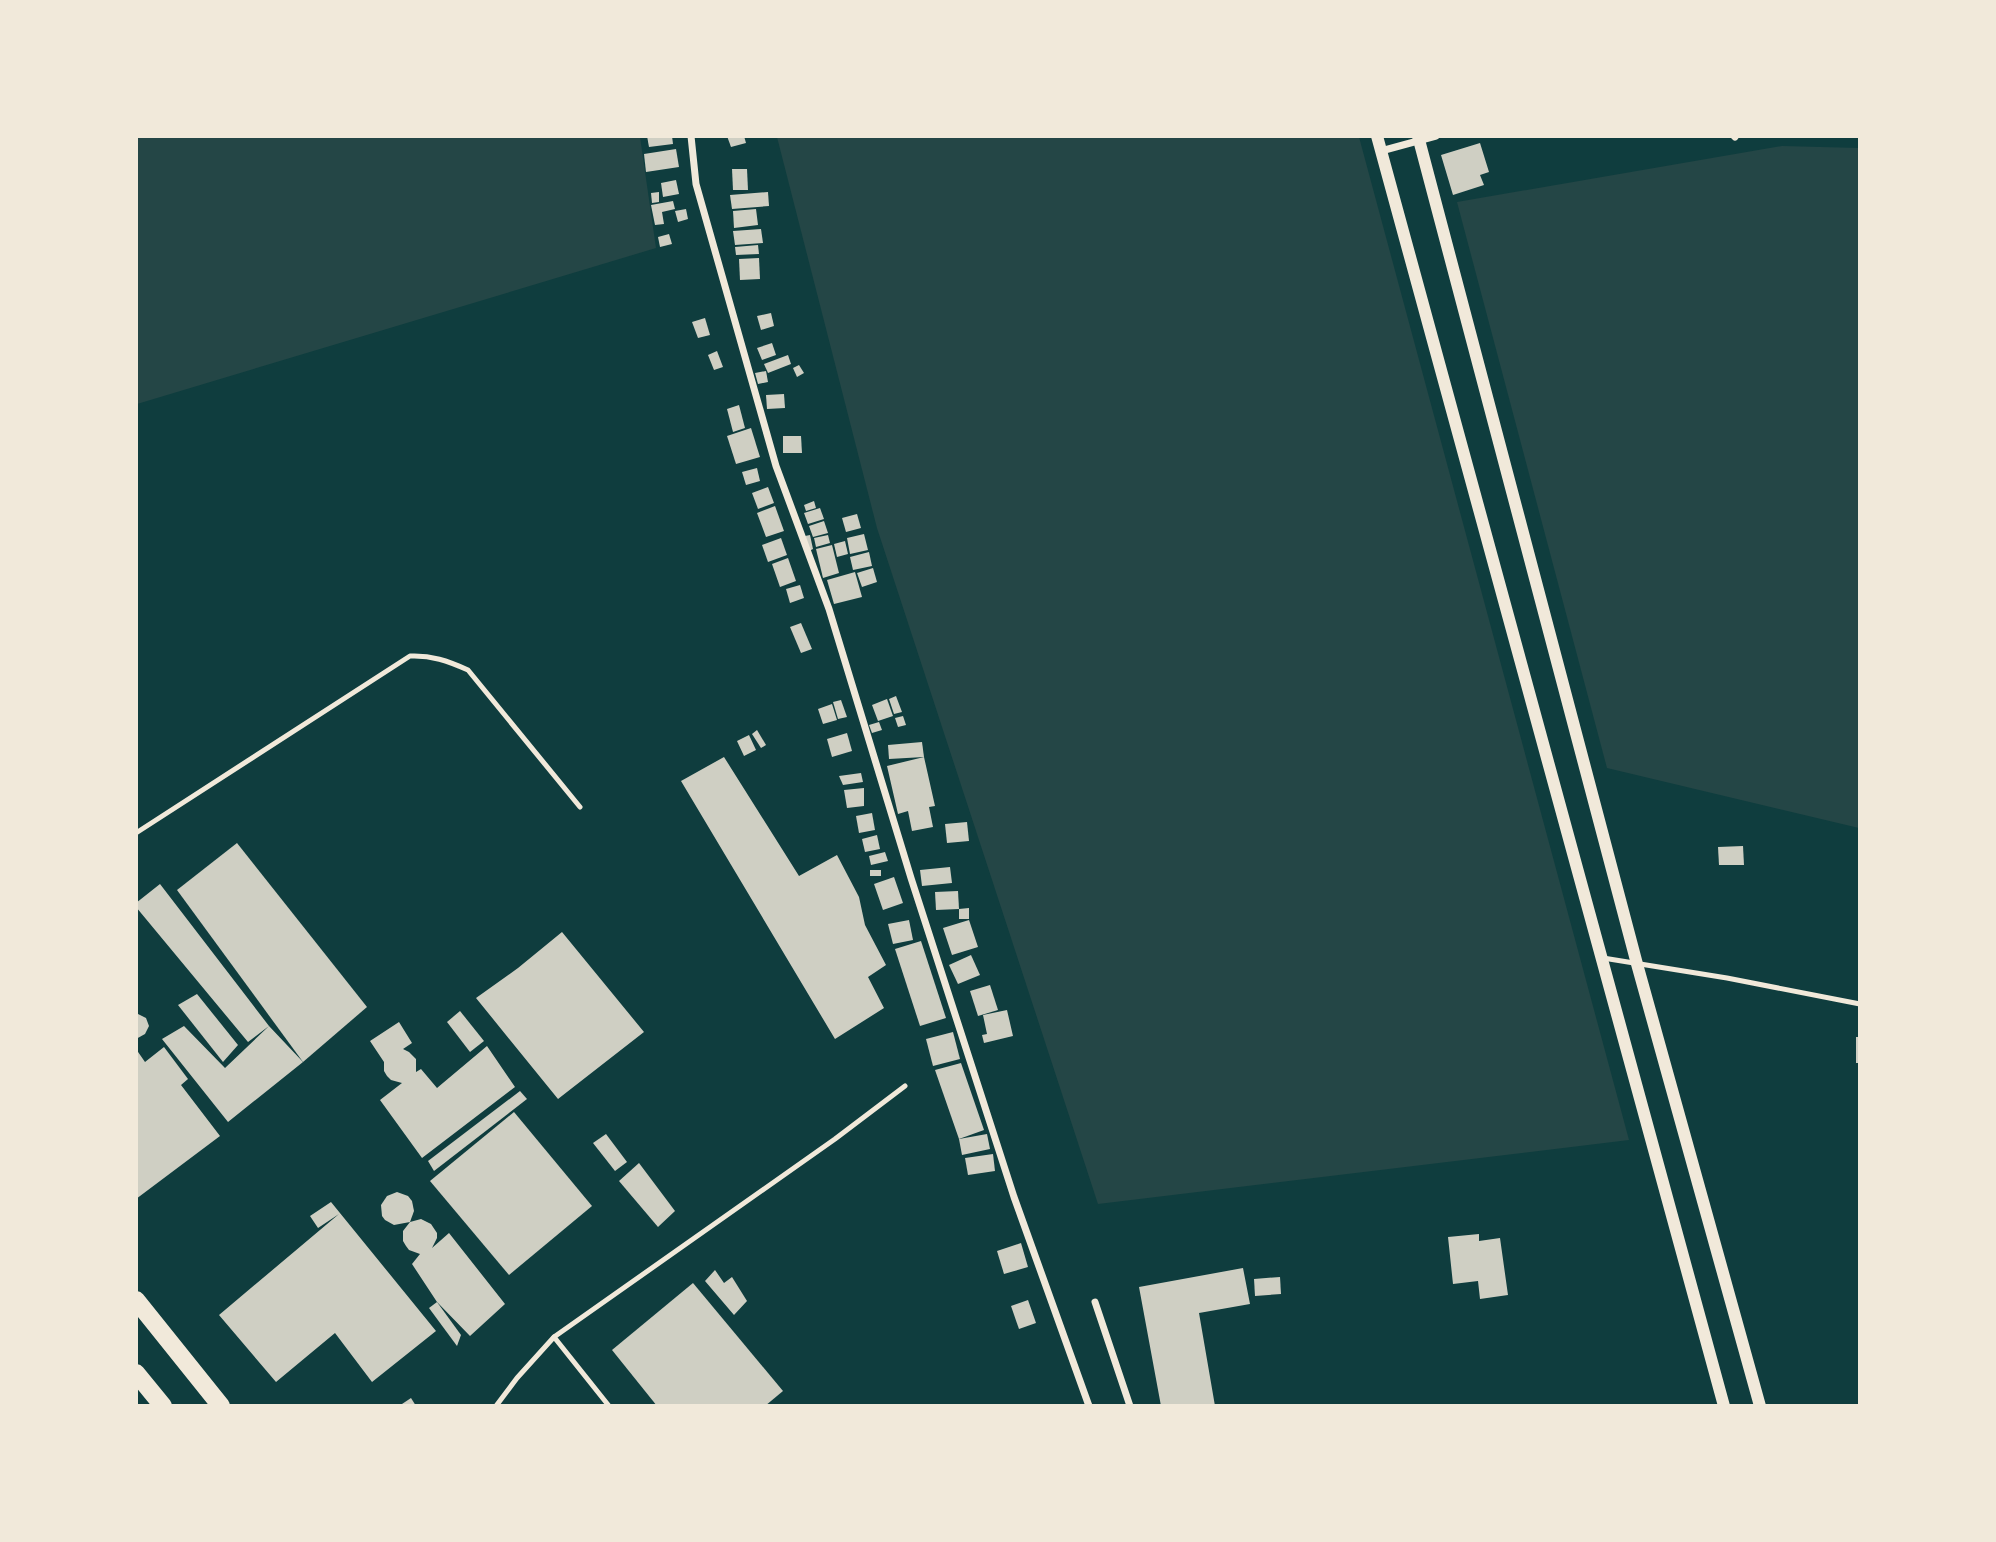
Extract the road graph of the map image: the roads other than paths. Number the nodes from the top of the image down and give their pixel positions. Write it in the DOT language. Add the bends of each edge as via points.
graph roads {
  1 [pos="691,136"];
  2 [pos="1377,136"];
  3 [pos="1436,136"];
  4 [pos="1418,139"];
  5 [pos="1381,151"];
  6 [pos="580,807"];
  7 [pos="136,833"];
  8 [pos="1603,958"];
  9 [pos="1637,964"];
  10 [pos="1860,1004"];
  11 [pos="905,1086"];
  12 [pos="136,1300"];
  13 [pos="1095,1303"];
  14 [pos="554,1337"];
  15 [pos="136,1373"];
  16 [pos="163,1405"];
  17 [pos="221,1405"];
  18 [pos="496,1405"];
  19 [pos="609,1405"];
  20 [pos="1089,1405"];
  21 [pos="1130,1405"];
  22 [pos="1724,1405"];
  23 [pos="1760,1405"];
  1 -- 20 [label="street" via="696,184 776,467 830,609 1006,1170"];
  2 -- 5 [label="street"];
  3 -- 4 [label="street"];
  4 -- 5 [label="street"];
  4 -- 9 [label="street"];
  5 -- 8 [label="street"];
  6 -- 7 [label="lane" via="468,670 444,659 410,656"];
  8 -- 9 [label="lane"];
  8 -- 22 [label="street"];
  9 -- 10 [label="lane"];
  9 -- 23 [label="street"];
  11 -- 14 [label="lane"];
  12 -- 17 [label="highway"];
  13 -- 21 [label="street"];
  14 -- 18 [label="lane"];
  14 -- 19 [label="lane"];
  15 -- 16 [label="highway"];
}
